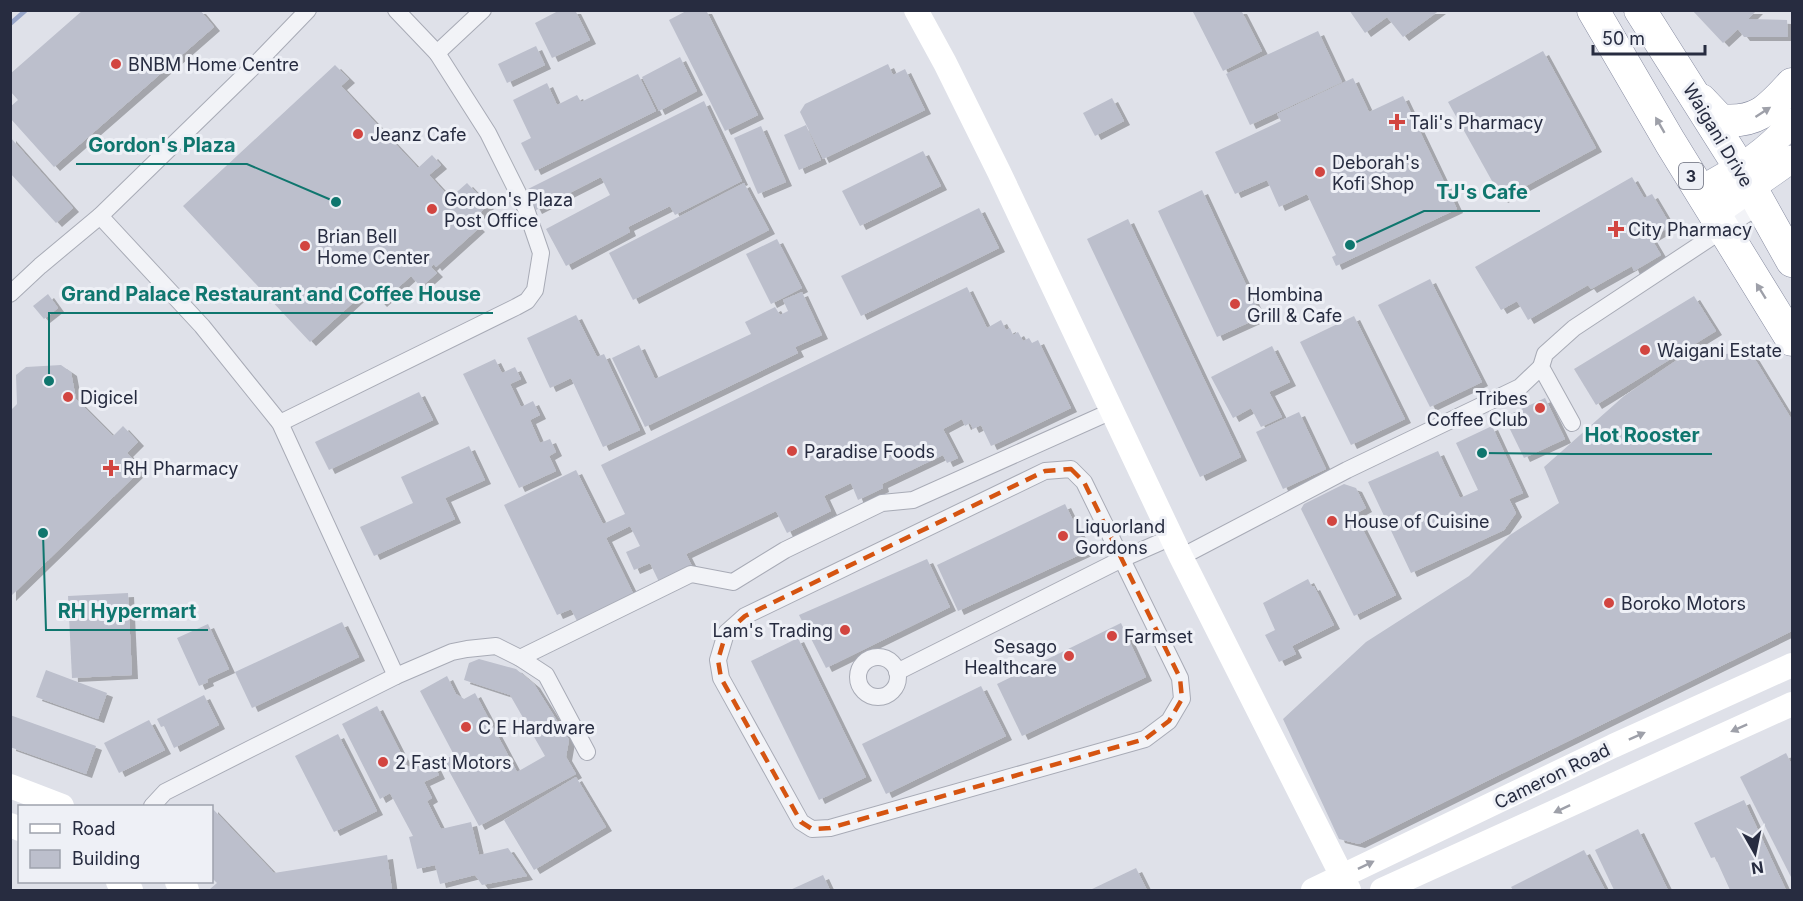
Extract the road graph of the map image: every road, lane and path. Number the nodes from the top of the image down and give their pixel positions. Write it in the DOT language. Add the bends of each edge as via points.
graph roads {
  1 [pos="308,10"];
  2 [pos="396,10"];
  3 [pos="483,10"];
  4 [pos="916,10"];
  5 [pos="1593,10"];
  6 [pos="1640,10"];
  7 [pos="437,52"];
  8 [pos="1684,78"];
  9 [pos="1792,84"];
  10 [pos="1792,122"];
  11 [pos="1792,159"];
  12 [pos="1750,187"];
  13 [pos="1712,211"];
  14 [pos="100,216"];
  15 [pos="1791,249"];
  16 [pos="10,294"];
  17 [pos="1792,340"];
  18 [pos="1541,367"];
  19 [pos="1112,411"];
  20 [pos="280,423"];
  21 [pos="1572,423"];
  22 [pos="1176,547"];
  23 [pos="1122,559"];
  24 [pos="520,658"];
  25 [pos="1792,665"];
  26 [pos="897,672"];
  27 [pos="396,676"];
  28 [pos="1792,704"];
  29 [pos="587,752"];
  30 [pos="10,786"];
  31 [pos="57,805"];
  32 [pos="154,805"];
  33 [pos="1345,883"];
  34 [pos="1313,891"];
  35 [pos="1382,891"];
  1 -- 14 [label="street"];
  2 -- 7 [label="street"];
  3 -- 7 [label="street"];
  4 -- 19 [label="main road" via="994,162"];
  13 -- 5 [label="highway, 3, one-way"];
  6 -- 8 [label="highway, Waigani Drive"];
  7 -- 20 [label="street" via="488,133 526,209 541,253 535,290 516,308"];
  8 -- 9 [label="highway, one-way" via="1720,120 1734,122 1767,111"];
  8 -- 12 [label="highway, Waigani Drive"];
  10 -- 12 [label="main road" via="1760,155"];
  11 -- 12 [label="main road"];
  12 -- 13 [label="main road"];
  12 -- 13 [label="street"];
  12 -- 15 [label="highway, Waigani Drive"];
  17 -- 13 [label="highway, 3, one-way"];
  13 -- 18 [label="street" via="1545,354"];
  14 -- 16 [label="street"];
  14 -- 20 [label="street" via="202,326"];
  18 -- 21 [label="street"];
  18 -- 22 [label="street" via="1520,387"];
  19 -- 22 [label="main road"];
  19 -- 24 [label="street" via="913,500 882,503 785,550 733,582 691,574"];
  20 -- 27 [label="street"];
  22 -- 23 [label="street"];
  22 -- 33 [label="main road"];
  23 -- 23 [label="street" via="1180,678 1182,699 1169,721 1145,739 830,828 812,829 801,822 721,678 718,660 726,633 745,616 1045,471 1071,469 1084,482"];
  23 -- 26 [label="street"];
  24 -- 27 [label="street" via="495,646 467,649"];
  24 -- 29 [label="street" via="546,675"];
  33 -- 25 [label="main road, Cameron Road, one-way" via="1613,746"];
  27 -- 32 [label="street" via="165,792"];
  28 -- 35 [label="main road, Cameron Road, one-way"];
  30 -- 31 [label="main road"];
  33 -- 34 [label="main road, Cameron Road"];
}
